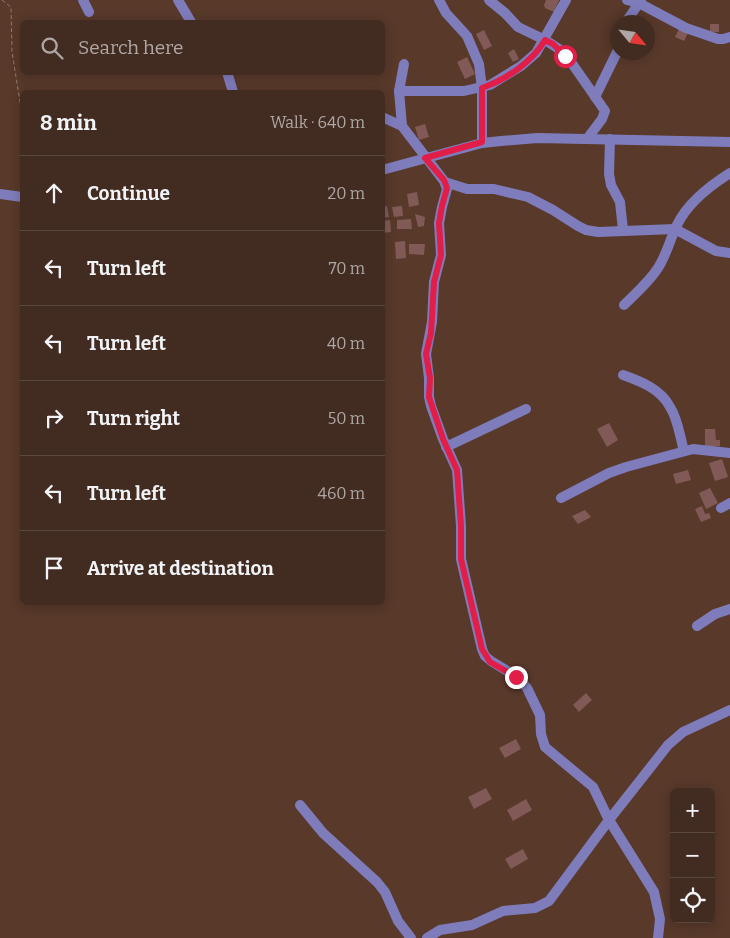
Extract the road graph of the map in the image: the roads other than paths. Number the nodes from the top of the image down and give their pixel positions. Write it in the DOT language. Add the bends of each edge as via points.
graph roads {
  1 [pos="83,0"];
  2 [pos="178,0"];
  3 [pos="439,0"];
  4 [pos="489,0"];
  5 [pos="566,0"];
  6 [pos="628,0"];
  7 [pos="640,2"];
  8 [pos="89,12"];
  9 [pos="631,15"];
  10 [pos="190,20"];
  11 [pos="730,37"];
  12 [pos="545,40"];
  13 [pos="613,60"];
  14 [pos="404,64"];
  15 [pos="227,75"];
  16 [pos="482,88"];
  17 [pos="232,90"];
  18 [pos="399,91"];
  19 [pos="595,97"];
  20 [pos="385,118"];
  21 [pos="402,126"];
  22 [pos="587,139"];
  23 [pos="610,139"];
  24 [pos="482,142"];
  25 [pos="730,142"];
  26 [pos="425,158"];
  27 [pos="385,169"];
  28 [pos="730,173"];
  29 [pos="445,182"];
  30 [pos="0,194"];
  31 [pos="20,197"];
  32 [pos="675,229"];
  33 [pos="623,230"];
  34 [pos="730,253"];
  35 [pos="624,305"];
  36 [pos="622,375"];
  37 [pos="526,409"];
  38 [pos="446,446"];
  39 [pos="684,451"];
  40 [pos="730,453"];
  41 [pos="561,498"];
  42 [pos="730,609"];
  43 [pos="697,626"];
  44 [pos="730,710"];
  45 [pos="300,805"];
  46 [pos="609,820"];
  47 [pos="411,938"];
  48 [pos="427,938"];
  49 [pos="658,938"];
  1 -- 8 [label="street"];
  2 -- 10 [label="street"];
  3 -- 16 [label="street" via="467,36 479,64"];
  4 -- 12 [label="street" via="518,28"];
  5 -- 12 [label="street"];
  6 -- 7 [label="street"];
  7 -- 9 [label="street"];
  7 -- 11 [label="street" via="686,28 718,39"];
  12 -- 16 [label="street" via="521,66"];
  12 -- 19 [label="street" via="565,56"];
  13 -- 19 [label="street"];
  14 -- 18 [label="street"];
  15 -- 17 [label="street"];
  16 -- 18 [label="street"];
  16 -- 24 [label="street"];
  18 -- 21 [label="street"];
  19 -- 22 [label="street" via="604,114"];
  20 -- 21 [label="street"];
  21 -- 26 [label="street"];
  22 -- 23 [label="street"];
  22 -- 24 [label="street"];
  23 -- 25 [label="street"];
  23 -- 33 [label="street" via="610,182 620,202"];
  24 -- 26 [label="street"];
  26 -- 27 [label="street"];
  26 -- 29 [label="street"];
  28 -- 32 [label="street" via="700,196"];
  29 -- 33 [label="street" via="467,189 494,189 528,197 586,230"];
  29 -- 38 [label="street" via="447,189 439,223 441,255 434,282 431,333 425,358 431,406"];
  30 -- 31 [label="street"];
  32 -- 33 [label="street"];
  32 -- 34 [label="street" via="716,251"];
  32 -- 35 [label="street" via="658,267"];
  36 -- 39 [label="street" via="650,387 670,406"];
  37 -- 38 [label="street"];
  38 -- 46 [label="street" via="457,470 461,559 485,656 523,682 540,715 545,747 593,787"];
  39 -- 40 [label="street"];
  39 -- 41 [label="street" via="610,473"];
  42 -- 43 [label="street"];
  44 -- 46 [label="street" via="682,732 674,739"];
  45 -- 47 [label="street" via="323,833 377,882"];
  46 -- 48 [label="street" via="544,905 504,911 472,925 440,930"];
  46 -- 49 [label="street" via="654,892 660,919"];
}
